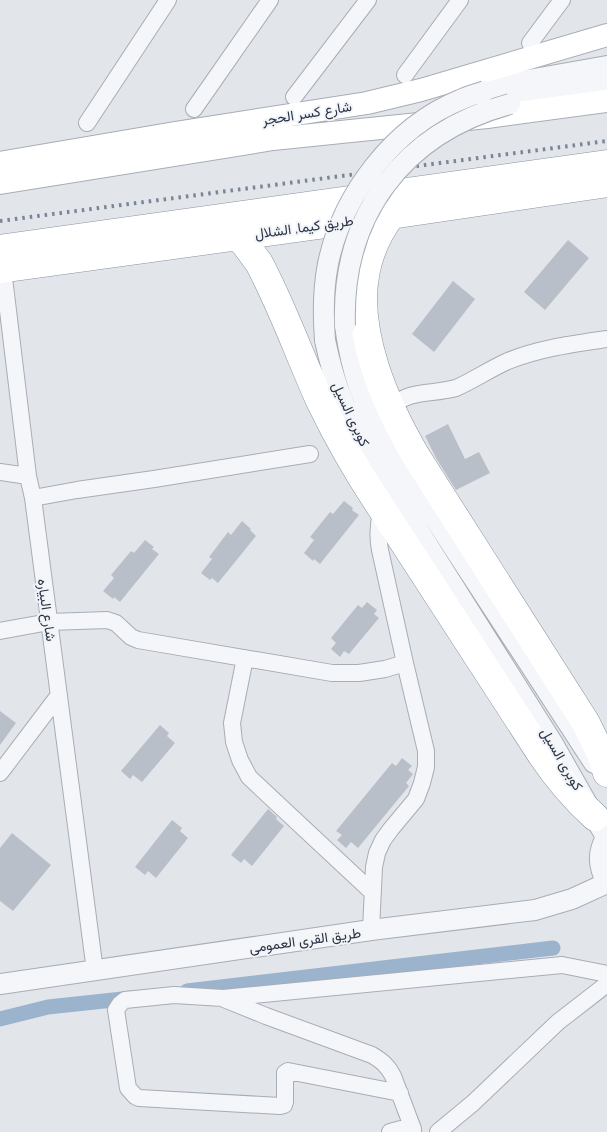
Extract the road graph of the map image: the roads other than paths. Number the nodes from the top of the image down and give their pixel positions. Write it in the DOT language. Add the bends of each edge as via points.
graph roads {
  1 [pos="168,0"];
  2 [pos="270,0"];
  3 [pos="368,0"];
  4 [pos="460,0"];
  5 [pos="562,0"];
  6 [pos="607,35"];
  7 [pos="530,43"];
  8 [pos="607,66"];
  9 [pos="404,75"];
  10 [pos="607,85"];
  11 [pos="294,97"];
  12 [pos="607,101"];
  13 [pos="194,109"];
  14 [pos="87,123"];
  15 [pos="0,162"];
  16 [pos="607,164"];
  17 [pos="0,183"];
  18 [pos="607,183"];
  19 [pos="391,215"];
  20 [pos="237,236"];
  21 [pos="1,259"];
  22 [pos="607,339"];
  23 [pos="390,407"];
  24 [pos="310,454"];
  25 [pos="0,472"];
  26 [pos="28,476"];
  27 [pos="33,498"];
  28 [pos="382,509"];
  29 [pos="49,622"];
  30 [pos="0,631"];
  31 [pos="245,658"];
  32 [pos="405,663"];
  33 [pos="59,695"];
  34 [pos="0,772"];
  35 [pos="607,773"];
  36 [pos="607,783"];
  37 [pos="602,830"];
  38 [pos="607,883"];
  39 [pos="372,892"];
  40 [pos="371,930"];
  41 [pos="95,970"];
  42 [pos="607,974"];
  43 [pos="0,984"];
  44 [pos="607,984"];
  45 [pos="223,998"];
  46 [pos="400,1093"];
  47 [pos="413,1131"];
  48 [pos="390,1132"];
  49 [pos="438,1132"];
  1 -- 14 [label="street"];
  2 -- 13 [label="street"];
  3 -- 11 [label="street"];
  4 -- 9 [label="street"];
  5 -- 7 [label="street"];
  6 -- 15 [label="main road, شارع كسر الحجر" via="367,103"];
  8 -- 37 [label="street, كوبرى السيل, bridge" via="485,91 442,109 410,131 381,158 358,189 340,224 328,262 323,320 329,360 341,400 362,441 538,720"];
  10 -- 36 [label="street, كوبرى السيل, bridge" via="491,109 454,125 421,148 392,176 361,228 349,266 344,306 344,326 352,367 370,414 390,450"];
  12 -- 17 [label="main road, شارع كسر الحجر" via="273,139"];
  16 -- 21 [label="highway, طريق كيما, الشلال"];
  18 -- 19 [label="highway, طريق كيما, الشلال"];
  19 -- 20 [label="highway, طريق كيما, الشلال"];
  19 -- 23 [label="highway" via="375,241 366,271 364,294 370,349"];
  20 -- 21 [label="highway, طريق كيما, الشلال"];
  20 -- 28 [label="highway" via="259,263 322,404"];
  21 -- 26 [label="street, شارع البياره"];
  22 -- 23 [label="street" via="531,353 456,388 405,397"];
  23 -- 35 [label="highway" via="416,456 586,723"];
  24 -- 27 [label="street"];
  25 -- 26 [label="street"];
  26 -- 27 [label="street, شارع البياره"];
  27 -- 29 [label="street, شارع البياره"];
  28 -- 32 [label="street" via="378,536"];
  28 -- 37 [label="highway" via="540,754"];
  29 -- 30 [label="street"];
  29 -- 31 [label="street" via="107,620 138,640"];
  29 -- 33 [label="street, شارع البياره"];
  31 -- 32 [label="street" via="332,673 359,673"];
  31 -- 39 [label="street" via="232,723 234,742 249,777"];
  32 -- 39 [label="street" via="426,751 426,767 416,799 383,840 377,853"];
  33 -- 34 [label="street"];
  33 -- 41 [label="street, شارع البياره"];
  37 -- 38 [label="street" via="600,860"];
  38 -- 40 [label="street, طريق القرى العمومى" via="572,899 535,910"];
  39 -- 40 [label="street"];
  40 -- 41 [label="street, طريق القرى العمومى"];
  41 -- 43 [label="street, طريق القرى العمومى"];
  42 -- 45 [label="street" via="562,966"];
  44 -- 49 [label="street" via="558,1022"];
  45 -- 46 [label="street" via="383,1061"];
  45 -- 46 [label="street" via="174,995 126,1000 120,1004 116,1010 131,1092 139,1098 280,1106 285,1102 285,1073 288,1071"];
  46 -- 47 [label="street"];
  47 -- 48 [label="street" via="401,1129"];
}
